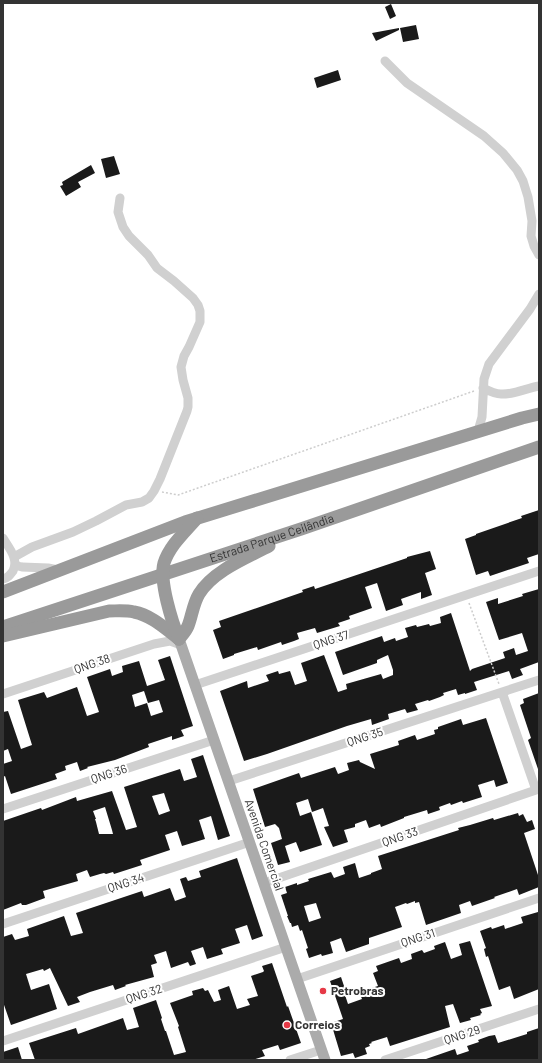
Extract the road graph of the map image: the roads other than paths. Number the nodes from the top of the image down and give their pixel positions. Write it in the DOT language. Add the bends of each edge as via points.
graph roads {
  1 [pos="385,61"];
  2 [pos="120,198"];
  3 [pos="539,255"];
  4 [pos="539,294"];
  5 [pos="539,386"];
  6 [pos="483,388"];
  7 [pos="539,414"];
  8 [pos="478,431"];
  9 [pos="539,447"];
  10 [pos="197,518"];
  11 [pos="300,529"];
  12 [pos="3,538"];
  13 [pos="15,561"];
  14 [pos="58,570"];
  15 [pos="539,571"];
  16 [pos="163,575"];
  17 [pos="3,580"];
  18 [pos="3,592"];
  19 [pos="3,627"];
  20 [pos="3,636"];
  21 [pos="180,642"];
  22 [pos="539,680"];
  23 [pos="195,685"];
  24 [pos="502,692"];
  25 [pos="3,694"];
  26 [pos="214,740"];
  27 [pos="228,781"];
  28 [pos="538,789"];
  29 [pos="3,809"];
  30 [pos="250,842"];
  31 [pos="264,883"];
  32 [pos="539,898"];
  33 [pos="3,924"];
  34 [pos="286,947"];
  35 [pos="297,979"];
  36 [pos="539,1009"];
  37 [pos="3,1040"];
  38 [pos="323,1055"];
  39 [pos="290,1060"];
  40 [pos="385,1060"];
  1 -- 3 [label="street" via="407,83 484,136 503,153 516,170 528,197 532,220 531,236"];
  2 -- 13 [label="street" via="118,212 129,236 157,268 193,298 200,311 200,322 181,367 188,407 168,461 149,498 126,506 73,532 32,547"];
  4 -- 6 [label="street" via="489,364"];
  5 -- 6 [label="street" via="507,394 494,393"];
  6 -- 8 [label="street" via="482,417"];
  7 -- 8 [label="highway"];
  8 -- 10 [label="highway"];
  9 -- 11 [label="highway, Estrada Parque Ceilândia"];
  10 -- 14 [label="highway"];
  10 -- 16 [label="highway" via="169,552 164,563"];
  11 -- 16 [label="highway, Estrada Parque Ceilândia"];
  11 -- 21 [label="highway" via="215,576 198,595"];
  12 -- 13 [label="street"];
  13 -- 14 [label="street" via="22,567"];
  13 -- 17 [label="street" via="9,576"];
  14 -- 18 [label="highway"];
  15 -- 23 [label="street, QNG 37"];
  16 -- 19 [label="highway, Estrada Parque Ceilândia"];
  16 -- 21 [label="highway" via="170,612"];
  20 -- 21 [label="highway" via="122,610 135,612 158,623"];
  21 -- 23 [label="main road, Avenida Comercial"];
  21 -- 25 [label="street, QNG 38" via="154,644"];
  22 -- 24 [label="street, QNG 35"];
  23 -- 26 [label="main road, Avenida Comercial"];
  24 -- 27 [label="street, QNG 35"];
  24 -- 28 [label="street"];
  26 -- 27 [label="main road, Avenida Comercial"];
  26 -- 29 [label="street, QNG 36"];
  27 -- 30 [label="main road, Avenida Comercial"];
  28 -- 31 [label="street, QNG 33"];
  30 -- 31 [label="main road, Avenida Comercial"];
  30 -- 33 [label="street, QNG 34"];
  31 -- 34 [label="main road, Avenida Comercial"];
  32 -- 35 [label="street, QNG 31"];
  34 -- 35 [label="main road, Avenida Comercial"];
  34 -- 37 [label="street, QNG 32"];
  35 -- 38 [label="main road, Avenida Comercial"];
  36 -- 40 [label="street, QNG 29"];
  38 -- 39 [label="street"];
}
